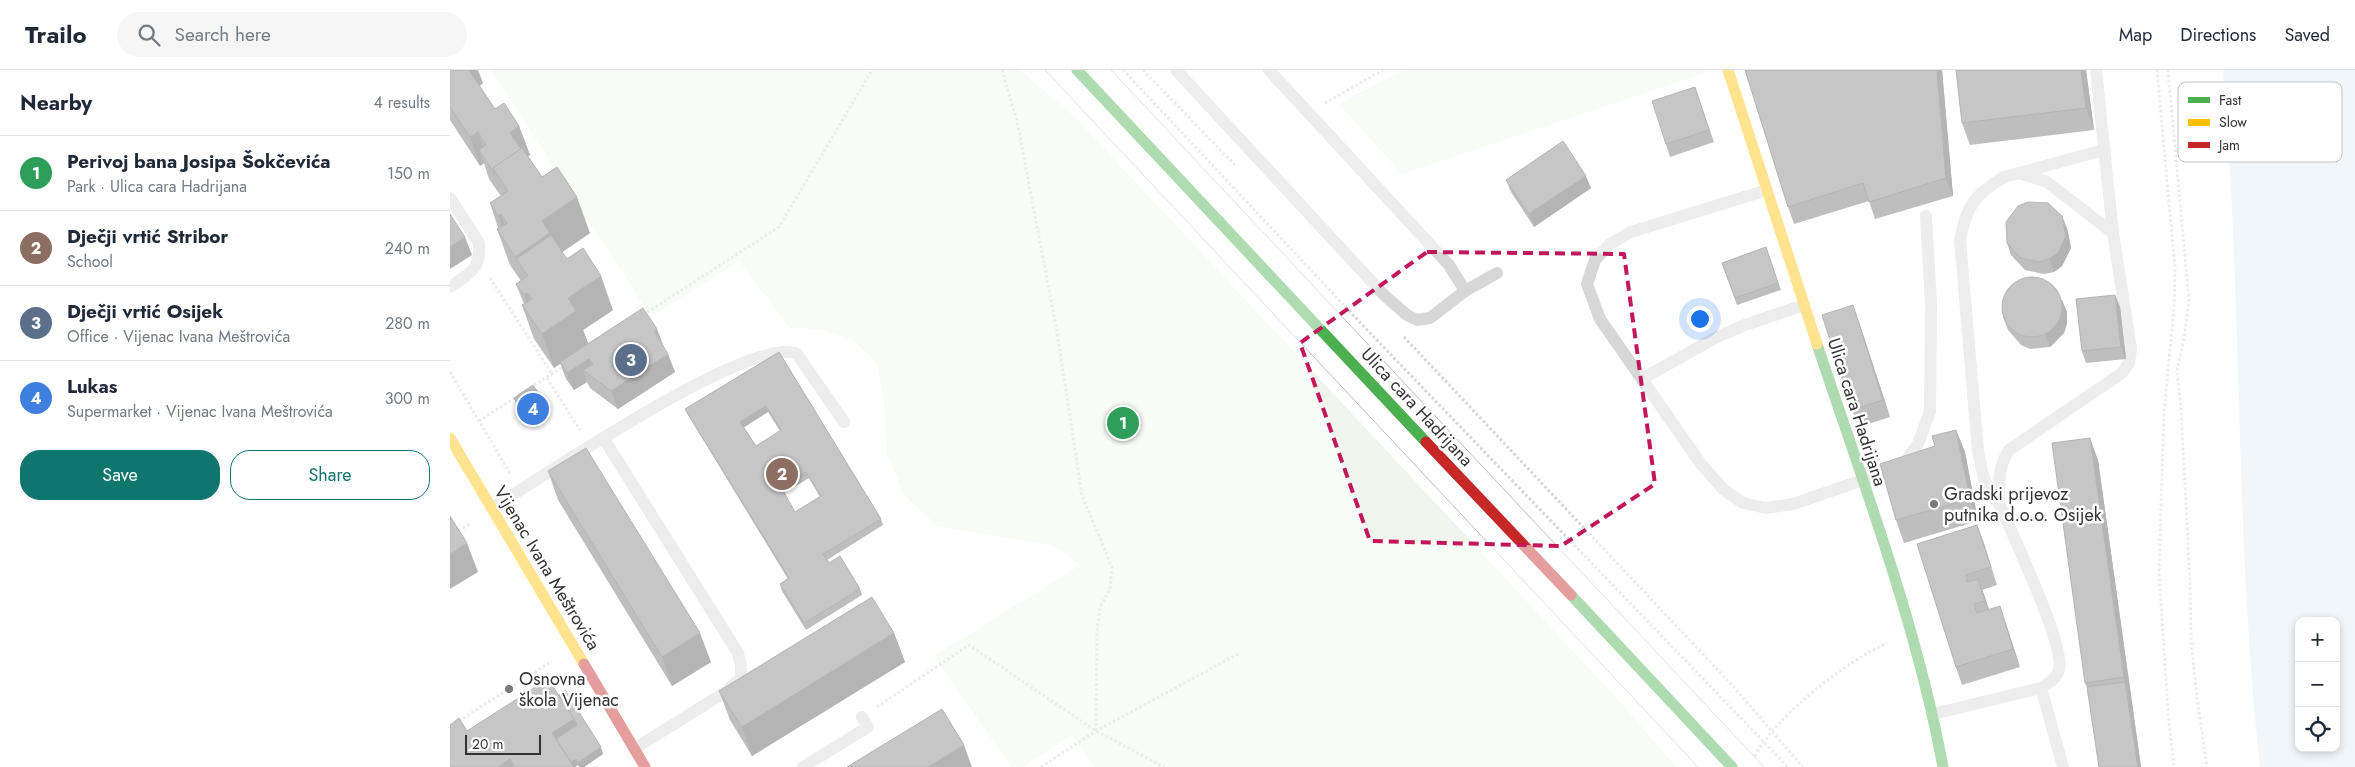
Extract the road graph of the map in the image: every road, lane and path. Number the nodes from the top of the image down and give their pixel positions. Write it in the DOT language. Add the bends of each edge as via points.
graph roads {
  1 [pos="872,70"];
  2 [pos="1002,70"];
  3 [pos="1077,70"];
  4 [pos="1123,70"];
  5 [pos="1143,70"];
  6 [pos="1176,70"];
  7 [pos="1269,70"];
  8 [pos="1372,70"];
  9 [pos="1383,70"];
  10 [pos="1728,70"];
  11 [pos="2096,70"];
  12 [pos="2158,70"];
  13 [pos="2168,70"];
  14 [pos="1374,75"];
  15 [pos="1320,106"];
  16 [pos="2104,150"];
  17 [pos="1239,170"];
  18 [pos="2018,173"];
  19 [pos="1767,190"];
  20 [pos="450,198"];
  21 [pos="1926,216"];
  22 [pos="2112,233"];
  23 [pos="479,261"];
  24 [pos="1497,274"];
  25 [pos="450,286"];
  26 [pos="1465,290"];
  27 [pos="1804,305"];
  28 [pos="634,320"];
  29 [pos="1398,330"];
  30 [pos="568,363"];
  31 [pos="552,374"];
  32 [pos="547,378"];
  33 [pos="1642,379"];
  34 [pos="479,421"];
  35 [pos="844,422"];
  36 [pos="584,436"];
  37 [pos="450,438"];
  38 [pos="604,439"];
  39 [pos="1861,481"];
  40 [pos="1999,503"];
  41 [pos="492,508"];
  42 [pos="474,521"];
  43 [pos="450,536"];
  44 [pos="1911,631"];
  45 [pos="1238,654"];
  46 [pos="557,658"];
  47 [pos="2041,688"];
  48 [pos="1933,714"];
  49 [pos="862,717"];
  50 [pos="458,722"];
  51 [pos="1772,730"];
  52 [pos="1096,731"];
  53 [pos="1762,742"];
  54 [pos="1940,748"];
  55 [pos="634,749"];
  56 [pos="1750,762"];
  57 [pos="645,767"];
  58 [pos="803,767"];
  59 [pos="1042,767"];
  60 [pos="1164,767"];
  61 [pos="1732,767"];
  62 [pos="1788,767"];
  63 [pos="1803,767"];
  64 [pos="1943,767"];
  65 [pos="1950,767"];
  66 [pos="2063,767"];
  67 [pos="2174,767"];
  68 [pos="2207,767"];
  1 -- 28 [label="path" via="779,227"];
  2 -- 52 [label="path" via="1017,121 1057,332 1082,496 1112,567 1110,589 1100,607 1097,631"];
  3 -- 61 [label="street, Ulica cara Hadrijana"];
  4 -- 53 [label="path" via="1370,333 1703,676"];
  5 -- 17 [label="path"];
  6 -- 26 [label="lane" via="1384,295 1407,315 1417,320 1430,318"];
  7 -- 26 [label="lane" via="1449,265"];
  8 -- 14 [label="path"];
  9 -- 14 [label="path"];
  10 -- 19 [label="street, Ulica cara Hadrijana"];
  11 -- 16 [label="lane"];
  12 -- 67 [label="path" via="2175,269 2164,412 2159,570"];
  13 -- 68 [label="path" via="2189,300 2177,371 2189,552 2191,639"];
  14 -- 15 [label="path"];
  16 -- 18 [label="lane"];
  16 -- 22 [label="lane"];
  18 -- 22 [label="lane" via="2047,182"];
  18 -- 40 [label="lane" via="1989,186 1974,200 1964,217 1960,240 1978,450 1982,475 1989,492"];
  19 -- 27 [label="street, Ulica cara Hadrijana"];
  19 -- 33 [label="lane" via="1631,232 1610,244 1595,260 1587,284 1600,319"];
  20 -- 23 [label="lane" via="479,243"];
  21 -- 39 [label="lane" via="1931,305 1930,411 1918,444 1905,462 1898,468"];
  22 -- 40 [label="lane" via="2131,349 2129,363 2122,373 2010,450 2002,460 1999,474"];
  23 -- 25 [label="lane" via="474,270"];
  23 -- 31 [label="path"];
  24 -- 26 [label="lane"];
  27 -- 33 [label="lane" via="1715,338"];
  27 -- 39 [label="street, Ulica cara Hadrijana"];
  29 -- 51 [label="path"];
  30 -- 31 [label="path"];
  31 -- 32 [label="path"];
  32 -- 34 [label="path"];
  32 -- 36 [label="path"];
  33 -- 39 [label="lane" via="1701,464 1724,490 1743,504 1766,508 1793,504"];
  35 -- 38 [label="lane" via="797,354 790,350 778,351 716,374"];
  37 -- 41 [label="street, Vijenac Ivana Meštrovića"];
  38 -- 41 [label="lane"];
  38 -- 55 [label="lane" via="738,652 741,666 741,678 727,691"];
  39 -- 44 [label="street, Ulica cara Hadrijana"];
  40 -- 47 [label="lane" via="2059,652 2059,668 2053,681"];
  41 -- 55 [label="street, Vijenac Ivana Meštrovića"];
  42 -- 43 [label="path"];
  44 -- 48 [label="street, Ulica cara Hadrijana"];
  44 -- 51 [label="path" via="1846,666"];
  45 -- 52 [label="path"];
  46 -- 50 [label="path"];
  47 -- 48 [label="lane"];
  47 -- 66 [label="lane"];
  48 -- 54 [label="street, Ulica cara Hadrijana"];
  49 -- 52 [label="path" via="969,645"];
  49 -- 58 [label="lane" via="868,727"];
  51 -- 53 [label="path"];
  51 -- 63 [label="path"];
  52 -- 59 [label="path"];
  52 -- 60 [label="path"];
  53 -- 56 [label="path"];
  53 -- 62 [label="path"];
  54 -- 64 [label="street, Ulica cara Hadrijana"];
  54 -- 65 [label="lane"];
  55 -- 57 [label="street, Vijenac Ivana Meštrovića"];
}
